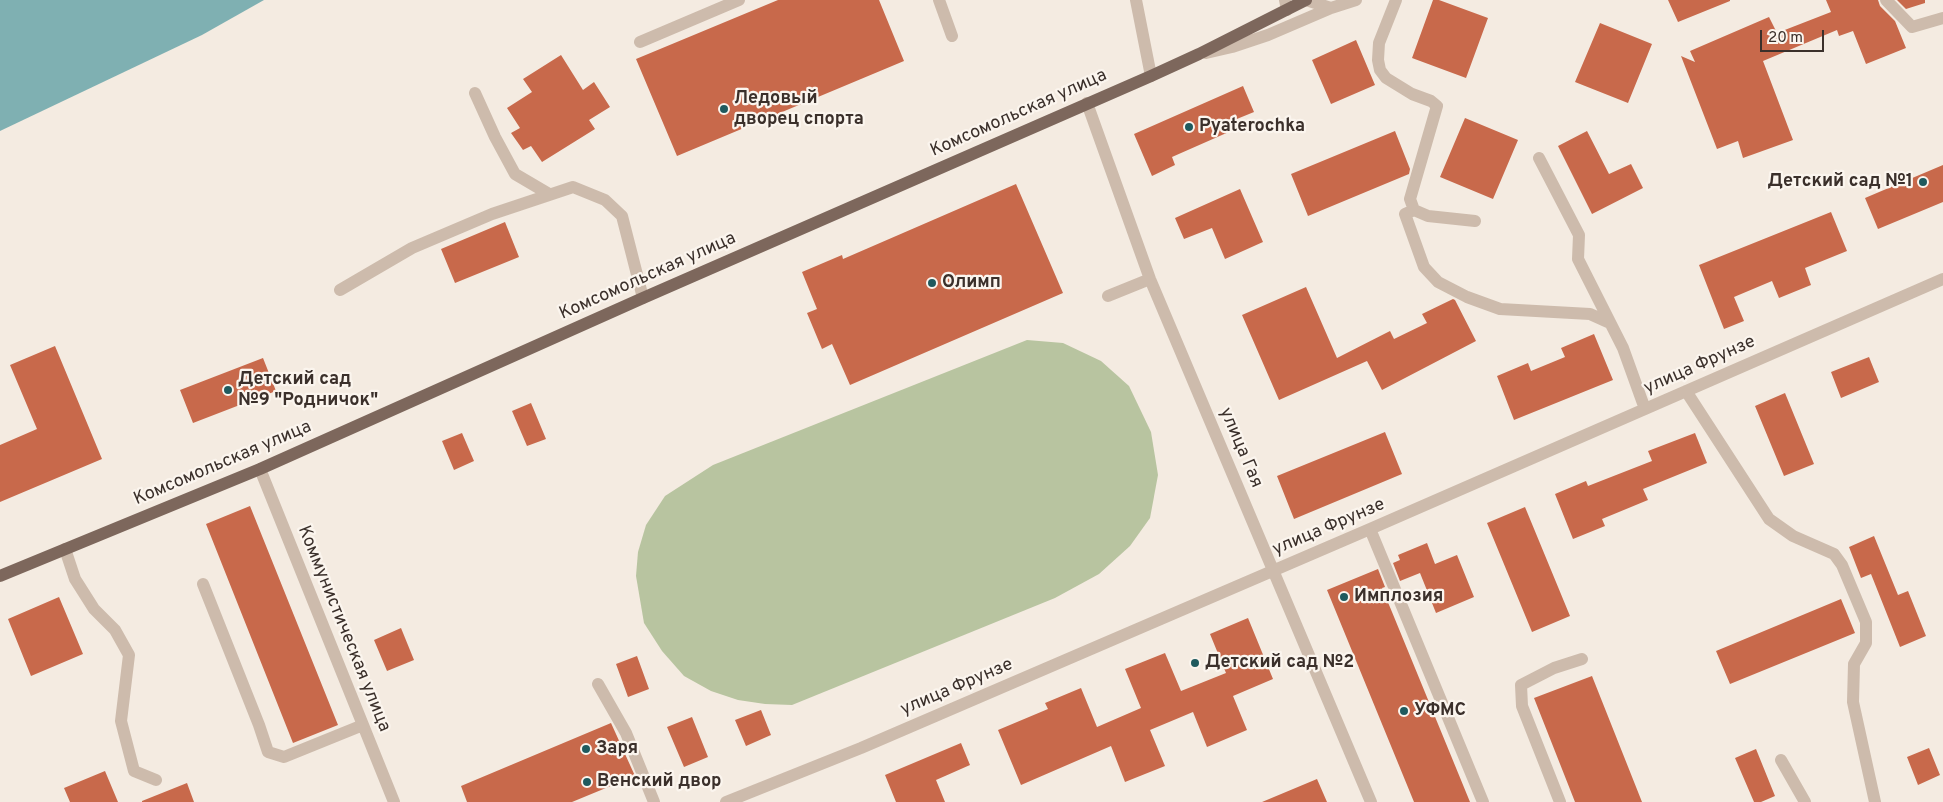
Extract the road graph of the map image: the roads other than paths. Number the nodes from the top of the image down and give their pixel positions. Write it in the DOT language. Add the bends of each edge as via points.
graph roads {
  1 [pos="739,0"];
  2 [pos="939,0"];
  3 [pos="1136,0"];
  4 [pos="1306,0"];
  5 [pos="1356,0"];
  6 [pos="1396,0"];
  7 [pos="1886,0"];
  8 [pos="1286,5"];
  9 [pos="1331,8"];
  10 [pos="1943,18"];
  11 [pos="952,36"];
  12 [pos="640,42"];
  13 [pos="1199,54"];
  14 [pos="1151,76"];
  15 [pos="475,93"];
  16 [pos="1087,103"];
  17 [pos="1539,158"];
  18 [pos="549,194"];
  19 [pos="1414,210"];
  20 [pos="1475,221"];
  21 [pos="1150,279"];
  22 [pos="1943,279"];
  23 [pos="340,290"];
  24 [pos="1108,296"];
  25 [pos="643,298"];
  26 [pos="1610,323"];
  27 [pos="1686,391"];
  28 [pos="1645,409"];
  29 [pos="260,469"];
  30 [pos="1370,529"];
  31 [pos="65,549"];
  32 [pos="1273,571"];
  33 [pos="0,576"];
  34 [pos="203,584"];
  35 [pos="1582,659"];
  36 [pos="598,684"];
  37 [pos="363,725"];
  38 [pos="1781,760"];
  39 [pos="156,780"];
  40 [pos="394,802"];
  41 [pos="654,802"];
  42 [pos="726,802"];
  43 [pos="1372,802"];
  44 [pos="1483,802"];
  45 [pos="1560,802"];
  46 [pos="1805,802"];
  47 [pos="1875,802"];
  1 -- 12 [label="street"];
  2 -- 11 [label="street"];
  3 -- 14 [label="street"];
  4 -- 8 [label="main road, Комсомольская улица"];
  4 -- 9 [label="street, Комсомольская улица"];
  5 -- 9 [label="street"];
  6 -- 19 [label="street" via="1379,43 1380,70 1386,78 1437,106 1410,199"];
  7 -- 10 [label="street" via="1912,27"];
  8 -- 13 [label="main road, Комсомольская улица"];
  9 -- 13 [label="street" via="1268,35"];
  13 -- 14 [label="main road, Комсомольская улица"];
  14 -- 16 [label="main road, Комсомольская улица"];
  15 -- 18 [label="street" via="515,174"];
  16 -- 21 [label="street, улица Гая"];
  16 -- 25 [label="main road, Комсомольская улица"];
  17 -- 26 [label="street" via="1578,235 1578,259"];
  18 -- 23 [label="street" via="412,248"];
  18 -- 25 [label="street" via="573,186 605,200 622,216"];
  19 -- 20 [label="street" via="1428,216"];
  19 -- 26 [label="street" via="1404,214 1424,267 1438,282 1500,309 1590,314"];
  21 -- 24 [label="street"];
  21 -- 32 [label="street, улица Гая"];
  22 -- 27 [label="street, улица Фрунзе"];
  25 -- 29 [label="main road, Комсомольская улица"];
  26 -- 28 [label="street" via="1623,348"];
  27 -- 28 [label="street, улица Фрунзе"];
  27 -- 47 [label="street" via="1769,519 1793,536 1834,554 1842,565 1866,622 1866,643 1854,664 1852,702"];
  28 -- 30 [label="street, улица Фрунзе"];
  29 -- 31 [label="main road, Комсомольская улица"];
  29 -- 37 [label="street, Коммунистическая улица"];
  30 -- 32 [label="street, улица Фрунзе"];
  30 -- 44 [label="street"];
  31 -- 33 [label="main road, Комсомольская улица"];
  31 -- 39 [label="street" via="75,579 94,609 115,630 129,655 121,721 134,771"];
  32 -- 42 [label="street, улица Фрунзе" via="861,748"];
  32 -- 43 [label="street, улица Гая"];
  34 -- 37 [label="street" via="268,752 284,757"];
  35 -- 45 [label="street" via="1554,668 1521,686 1522,706"];
  36 -- 41 [label="street" via="626,733"];
  37 -- 40 [label="street, Коммунистическая улица"];
  38 -- 46 [label="street"];
}
